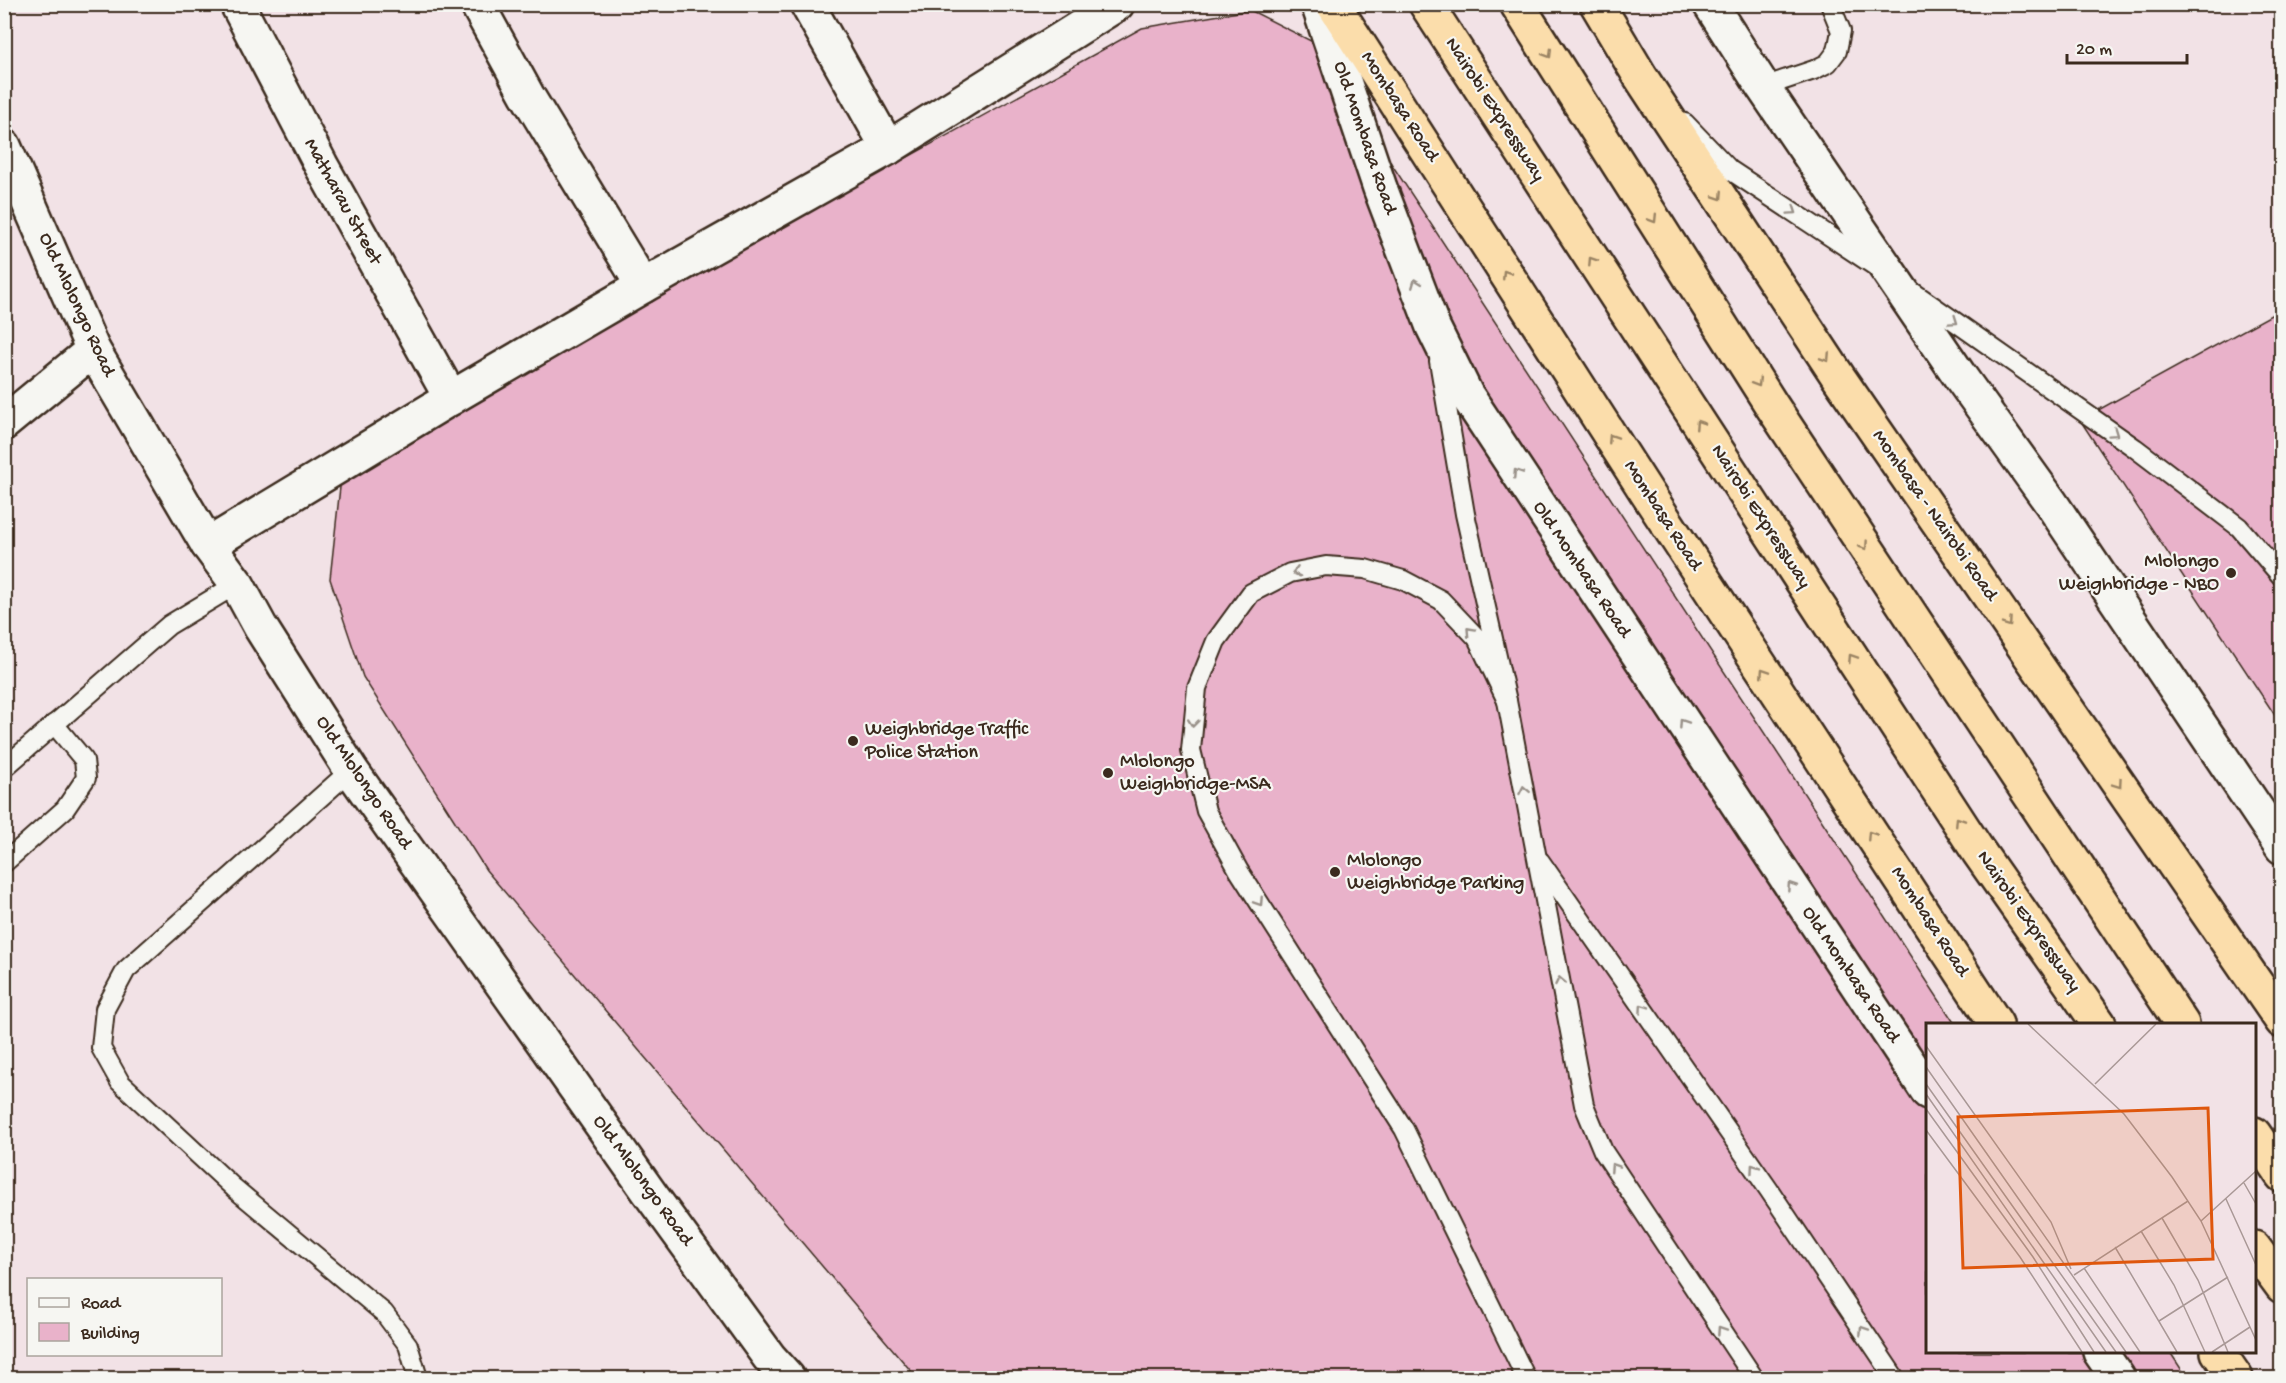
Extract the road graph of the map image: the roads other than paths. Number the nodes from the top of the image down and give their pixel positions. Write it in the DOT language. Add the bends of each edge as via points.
graph roads {
  1 [pos="237,4"];
  2 [pos="477,4"];
  3 [pos="807,4"];
  4 [pos="1117,4"];
  5 [pos="1318,4"];
  6 [pos="1333,4"];
  7 [pos="1426,4"];
  8 [pos="1517,4"];
  9 [pos="1598,4"];
  10 [pos="1710,4"];
  11 [pos="1830,4"];
  12 [pos="1640,76"];
  13 [pos="1763,87"];
  14 [pos="4,146"];
  15 [pos="888,148"];
  16 [pos="1895,279"];
  17 [pos="643,286"];
  18 [pos="1433,327"];
  19 [pos="93,350"];
  20 [pos="451,398"];
  21 [pos="4,423"];
  22 [pos="2239,527"];
  23 [pos="208,545"];
  24 [pos="2282,556"];
  25 [pos="2282,577"];
  26 [pos="237,584"];
  27 [pos="1507,701"];
  28 [pos="54,724"];
  29 [pos="4,768"];
  30 [pos="351,770"];
  31 [pos="2282,847"];
  32 [pos="1536,856"];
  33 [pos="4,863"];
  34 [pos="2282,1021"];
  35 [pos="1995,1023"];
  36 [pos="2098,1023"];
  37 [pos="2181,1023"];
  38 [pos="1926,1089"];
  39 [pos="2256,1137"];
  40 [pos="2282,1175"];
  41 [pos="2256,1251"];
  42 [pos="2282,1286"];
  43 [pos="2101,1353"];
  44 [pos="2219,1353"];
  45 [pos="418,1378"];
  46 [pos="788,1378"];
  47 [pos="1526,1378"];
  48 [pos="1754,1378"];
  49 [pos="1896,1378"];
  50 [pos="2118,1378"];
  51 [pos="2236,1378"];
  1 -- 20 [label="street, Matharau Street" via="321,165"];
  2 -- 17 [label="street" via="527,95"];
  3 -- 15 [label="street"];
  4 -- 15 [label="street"];
  18 -- 5 [label="street, Old Mombasa Road, one-way" via="1380,188"];
  35 -- 6 [label="highway, Mombasa Road, one-way" via="1640,483"];
  36 -- 7 [label="highway, Nairobi Expressway, one-way" via="1978,851"];
  8 -- 37 [label="highway, one-way" via="1772,406"];
  9 -- 12 [label="highway, Mombasa - Nairobi Road"];
  10 -- 13 [label="street"];
  11 -- 13 [label="lane" via="1841,31 1837,51 1828,63"];
  12 -- 16 [label="lane, one-way" via="1731,170"];
  12 -- 34 [label="highway, Mombasa - Nairobi Road, one-way" via="1839,378"];
  13 -- 16 [label="street"];
  14 -- 19 [label="street, Old Mlolongo Road"];
  15 -- 17 [label="street"];
  16 -- 22 [label="lane, one-way" via="2135,448"];
  16 -- 31 [label="street"];
  17 -- 20 [label="street"];
  18 -- 27 [label="lane" via="1466,514"];
  38 -- 18 [label="street, Old Mombasa Road, one-way" via="1489,430 1466,394"];
  19 -- 21 [label="street"];
  19 -- 23 [label="street, Old Mlolongo Road"];
  20 -- 23 [label="street"];
  22 -- 24 [label="lane"];
  22 -- 25 [label="lane"];
  23 -- 26 [label="street, Old Mlolongo Road"];
  26 -- 28 [label="lane" via="169,625"];
  26 -- 30 [label="street, Old Mlolongo Road"];
  32 -- 27 [label="lane, one-way"];
  27 -- 47 [label="lane, one-way" via="1477,638 1441,600 1403,580 1365,569 1326,566 1280,578 1251,593 1237,612 1216,641 1197,688 1191,750 1206,811 1239,871 1404,1129"];
  28 -- 29 [label="lane"];
  28 -- 33 [label="lane" via="84,760 86,778 65,809"];
  30 -- 45 [label="lane" via="126,970 105,1009 101,1048 120,1082 234,1188 384,1313 408,1345"];
  30 -- 46 [label="street, Old Mlolongo Road" via="651,1195"];
  48 -- 32 [label="lane, one-way" via="1603,1151 1584,1105"];
  49 -- 32 [label="lane, one-way"];
  39 -- 40 [label="highway"];
  41 -- 42 [label="highway"];
  43 -- 50 [label="street"];
  44 -- 51 [label="highway"];
}
